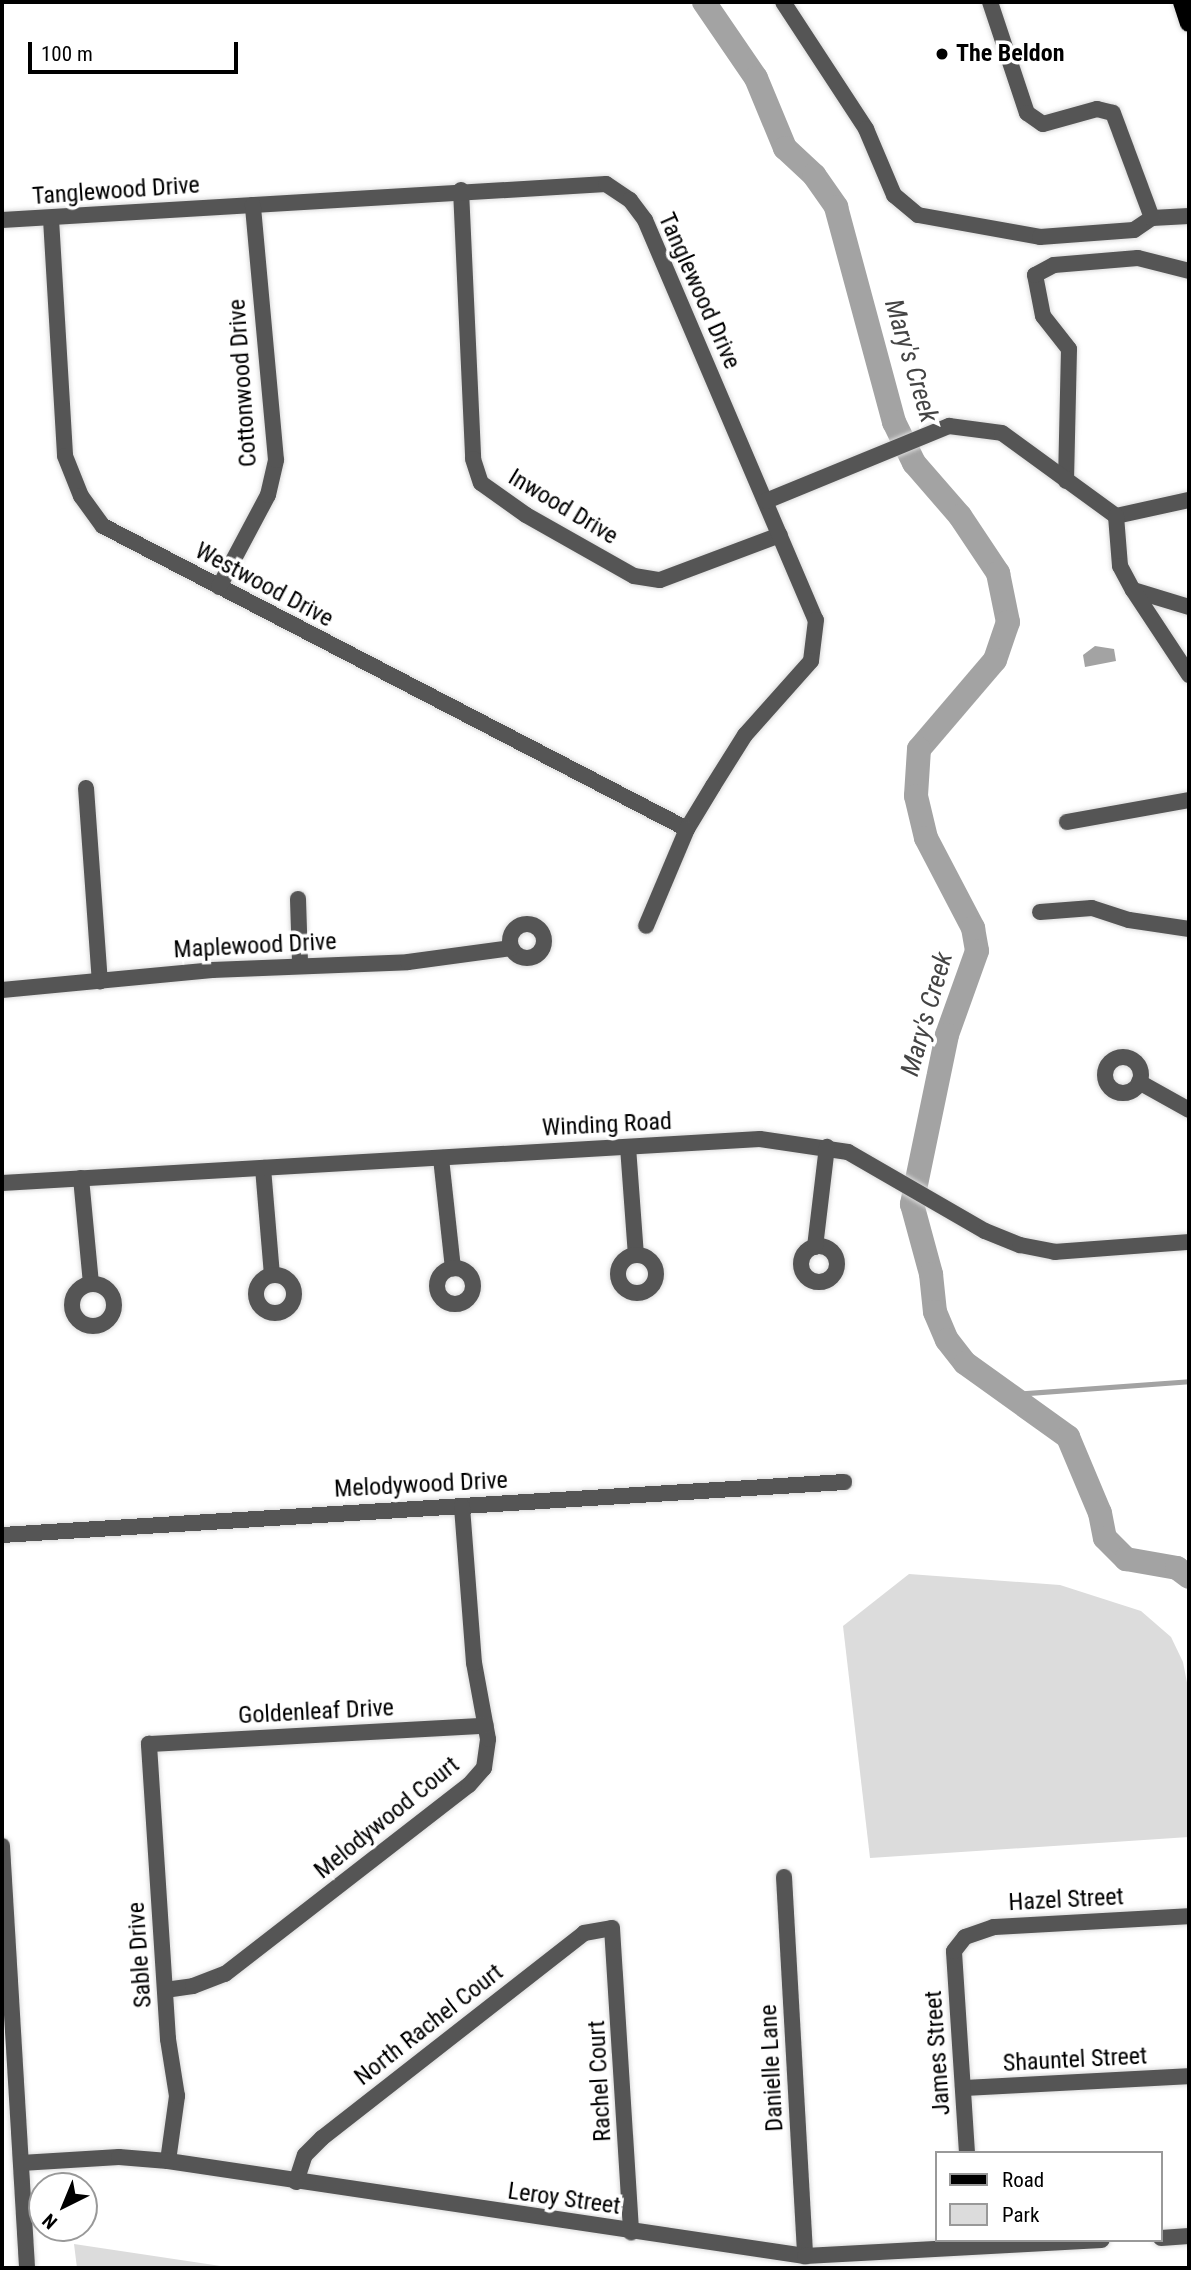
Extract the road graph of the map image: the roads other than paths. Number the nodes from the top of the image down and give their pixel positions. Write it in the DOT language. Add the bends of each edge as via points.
graph roads {
  1 [pos="783,2"];
  2 [pos="990,2"];
  3 [pos="1182,2"];
  4 [pos="1189,23"];
  5 [pos="461,191"];
  6 [pos="253,205"];
  7 [pos="1189,216"];
  8 [pos="1152,218"];
  9 [pos="51,219"];
  10 [pos="2,220"];
  11 [pos="1189,271"];
  12 [pos="1066,481"];
  13 [pos="1189,500"];
  14 [pos="766,501"];
  15 [pos="1116,516"];
  16 [pos="780,535"];
  17 [pos="219,587"];
  18 [pos="1133,590"];
  19 [pos="1189,607"];
  20 [pos="1189,675"];
  21 [pos="86,788"];
  22 [pos="1189,800"];
  23 [pos="1067,822"];
  24 [pos="687,829"];
  25 [pos="298,899"];
  26 [pos="1040,912"];
  27 [pos="646,926"];
  28 [pos="1189,929"];
  29 [pos="511,948"];
  30 [pos="300,964"];
  31 [pos="100,981"];
  32 [pos="2,990"];
  33 [pos="1139,1083"];
  34 [pos="1189,1110"];
  35 [pos="628,1147"];
  36 [pos="827,1147"];
  37 [pos="441,1158"];
  38 [pos="263,1168"];
  39 [pos="81,1178"];
  40 [pos="2,1183"];
  41 [pos="1189,1242"];
  42 [pos="815,1247"];
  43 [pos="636,1255"];
  44 [pos="453,1269"];
  45 [pos="272,1275"];
  46 [pos="91,1284"];
  47 [pos="844,1482"];
  48 [pos="462,1506"];
  49 [pos="2,1535"];
  50 [pos="486,1726"];
  51 [pos="149,1744"];
  52 [pos="2,1846"];
  53 [pos="784,1877"];
  54 [pos="1189,1916"];
  55 [pos="612,1928"];
  56 [pos="954,1951"];
  57 [pos="165,1990"];
  58 [pos="1189,2076"];
  59 [pos="963,2088"];
  60 [pos="967,2151"];
  61 [pos="168,2161"];
  62 [pos="21,2163"];
  63 [pos="296,2182"];
  64 [pos="631,2232"];
  65 [pos="1189,2236"];
  66 [pos="1163,2238"];
  67 [pos="1016,2242"];
  68 [pos="973,2243"];
  69 [pos="806,2256"];
  70 [pos="27,2268"];
  1 -- 8 [label="street" via="866,129 894,195 918,215 1040,237 1134,230"];
  2 -- 8 [label="street" via="1027,113 1043,124 1097,109 1113,113"];
  3 -- 4 [label="main road"];
  5 -- 6 [label="street, Tanglewood Drive"];
  5 -- 14 [label="street, Tanglewood Drive" via="606,184 630,200 645,220"];
  5 -- 16 [label="street, Inwood Drive" via="473,459 481,483 526,515 634,576 660,580"];
  6 -- 9 [label="street, Tanglewood Drive"];
  6 -- 17 [label="street, Cottonwood Drive" via="276,460 268,495"];
  7 -- 8 [label="street"];
  9 -- 10 [label="street, Tanglewood Drive"];
  9 -- 17 [label="street, Westwood Drive" via="65,456 80,496 103,526"];
  11 -- 12 [label="street" via="1138,258 1054,265 1035,275 1044,316 1069,349"];
  12 -- 14 [label="street" via="1002,433 948,426"];
  12 -- 15 [label="street"];
  13 -- 15 [label="street"];
  14 -- 16 [label="street, Tanglewood Drive"];
  15 -- 18 [label="street" via="1120,566"];
  16 -- 24 [label="street, Tanglewood Drive" via="816,620 811,661 745,735"];
  17 -- 24 [label="street, Westwood Drive"];
  18 -- 19 [label="street"];
  18 -- 20 [label="street"];
  21 -- 31 [label="street"];
  22 -- 23 [label="street"];
  24 -- 27 [label="street, Tanglewood Drive"];
  25 -- 30 [label="street"];
  26 -- 28 [label="street" via="1093,908 1129,920"];
  29 -- 30 [label="street, Maplewood Drive" via="408,962"];
  30 -- 31 [label="street, Maplewood Drive"];
  31 -- 32 [label="street, Maplewood Drive"];
  33 -- 34 [label="street"];
  35 -- 36 [label="street, Winding Road" via="760,1139"];
  35 -- 37 [label="street, Winding Road"];
  35 -- 43 [label="street"];
  36 -- 41 [label="street, Winding Road" via="848,1152 890,1174 985,1231 1055,1252"];
  36 -- 42 [label="street"];
  37 -- 38 [label="street, Winding Road"];
  37 -- 44 [label="street"];
  38 -- 39 [label="street, Winding Road"];
  38 -- 45 [label="street"];
  39 -- 40 [label="street, Winding Road"];
  39 -- 46 [label="street"];
  47 -- 48 [label="street, Melodywood Drive"];
  48 -- 49 [label="street, Melodywood Drive"];
  48 -- 50 [label="street, Melodywood Court" via="472,1652"];
  50 -- 51 [label="street, Goldenleaf Drive"];
  50 -- 57 [label="street, Melodywood Court" via="487,1760 469,1786 225,1974"];
  51 -- 57 [label="street, Sable Drive"];
  52 -- 62 [label="street"];
  53 -- 69 [label="street, Danielle Lane"];
  54 -- 56 [label="street, Hazel Street" via="978,1929"];
  55 -- 63 [label="street, North Rachel Court" via="584,1933 322,2138 305,2155"];
  55 -- 64 [label="street, Rachel Court"];
  56 -- 59 [label="street, James Street"];
  57 -- 61 [label="street, Sable Drive" via="177,2096"];
  58 -- 59 [label="street, Shauntel Street"];
  59 -- 60 [label="street, James Street"];
  61 -- 62 [label="street, Leroy Street" via="119,2157"];
  61 -- 63 [label="street, Leroy Street"];
  62 -- 70 [label="street"];
  63 -- 64 [label="street, Leroy Street"];
  64 -- 69 [label="street, Leroy Street"];
  65 -- 66 [label="street"];
  67 -- 68 [label="street, Leroy Street"];
  68 -- 69 [label="street, Leroy Street"];
}
